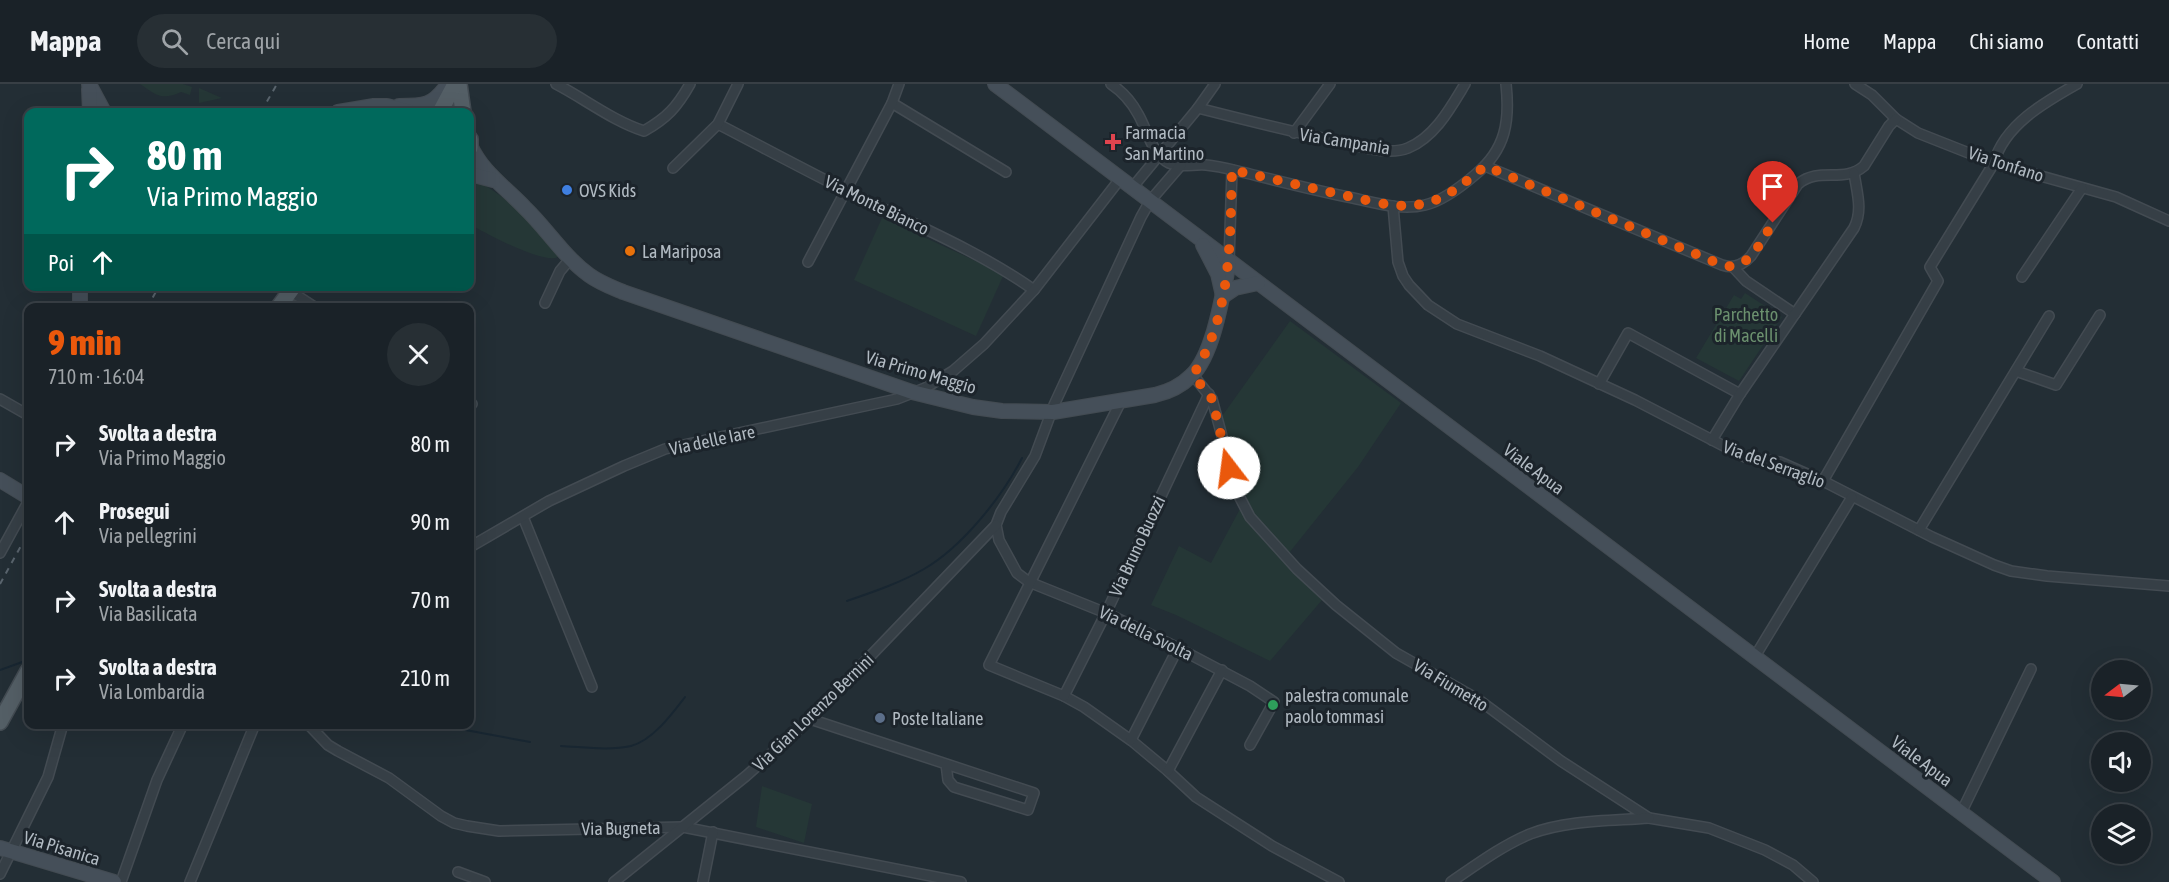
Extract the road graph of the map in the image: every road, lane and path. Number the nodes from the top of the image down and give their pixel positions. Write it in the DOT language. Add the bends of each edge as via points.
graph roads {
  1 [pos="448,84"];
  2 [pos="457,84"];
  3 [pos="556,84"];
  4 [pos="690,84"];
  5 [pos="738,84"];
  6 [pos="899,84"];
  7 [pos="995,84"];
  8 [pos="1111,84"];
  9 [pos="1215,84"];
  10 [pos="1330,84"];
  11 [pos="1465,84"];
  12 [pos="1506,84"];
  13 [pos="1855,84"];
  14 [pos="2077,84"];
  15 [pos="892,103"];
  16 [pos="90,108"];
  17 [pos="103,108"];
  18 [pos="362,108"];
  19 [pos="382,108"];
  20 [pos="403,108"];
  21 [pos="442,108"];
  22 [pos="462,108"];
  23 [pos="1198,108"];
  24 [pos="1896,119"];
  25 [pos="718,124"];
  26 [pos="1294,133"];
  27 [pos="474,154"];
  28 [pos="1159,156"];
  29 [pos="1994,163"];
  30 [pos="1181,165"];
  31 [pos="1485,166"];
  32 [pos="673,168"];
  33 [pos="1232,170"];
  34 [pos="1006,172"];
  35 [pos="1854,173"];
  36 [pos="474,175"];
  37 [pos="1120,179"];
  38 [pos="493,180"];
  39 [pos="1132,188"];
  40 [pos="2082,188"];
  41 [pos="845,190"];
  42 [pos="1150,201"];
  43 [pos="1393,206"];
  44 [pos="2169,221"];
  45 [pos="1198,238"];
  46 [pos="571,258"];
  47 [pos="808,262"];
  48 [pos="1229,262"];
  49 [pos="1733,267"];
  50 [pos="2022,277"];
  51 [pos="1258,283"];
  52 [pos="1035,290"];
  53 [pos="295,291"];
  54 [pos="1223,296"];
  55 [pos="310,303"];
  56 [pos="545,303"];
  57 [pos="1795,314"];
  58 [pos="2100,315"];
  59 [pos="2049,316"];
  60 [pos="2016,371"];
  61 [pos="1193,375"];
  62 [pos="1599,384"];
  63 [pos="912,392"];
  64 [pos="1209,394"];
  65 [pos="1740,394"];
  66 [pos="0,399"];
  67 [pos="1121,401"];
  68 [pos="1053,412"];
  69 [pos="24,413"];
  70 [pos="1712,440"];
  71 [pos="0,480"];
  72 [pos="1823,481"];
  73 [pos="24,494"];
  74 [pos="1852,497"];
  75 [pos="24,509"];
  76 [pos="523,517"];
  77 [pos="996,525"];
  78 [pos="1919,530"];
  79 [pos="474,545"];
  80 [pos="0,553"];
  81 [pos="1029,582"];
  82 [pos="2169,586"];
  83 [pos="1106,613"];
  84 [pos="1178,648"];
  85 [pos="1755,657"];
  86 [pos="2031,669"];
  87 [pos="1222,670"];
  88 [pos="24,678"];
  89 [pos="592,687"];
  90 [pos="1064,696"];
  91 [pos="810,719"];
  92 [pos="0,722"];
  93 [pos="62,729"];
  94 [pos="181,729"];
  95 [pos="253,729"];
  96 [pos="313,729"];
  97 [pos="1131,740"];
  98 [pos="1250,745"];
  99 [pos="946,764"];
  100 [pos="1168,771"];
  101 [pos="1960,813"];
  102 [pos="1649,818"];
  103 [pos="683,827"];
  104 [pos="713,832"];
  105 [pos="6,849"];
  106 [pos="458,872"];
  107 [pos="0,874"];
  108 [pos="929,879"];
  109 [pos="114,882"];
  110 [pos="121,882"];
  111 [pos="190,882"];
  112 [pos="485,882"];
  113 [pos="614,882"];
  114 [pos="703,882"];
  115 [pos="961,882"];
  116 [pos="1339,882"];
  117 [pos="1451,882"];
  118 [pos="1813,882"];
  119 [pos="2052,882"];
  1 -- 20 [label="street" via="430,104"];
  2 -- 21 [label="main road"];
  2 -- 22 [label="main road"];
  3 -- 4 [label="street" via="644,131 677,106"];
  5 -- 25 [label="street"];
  6 -- 15 [label="street"];
  7 -- 37 [label="street, Viale Apua"];
  8 -- 28 [label="street" via="1128,97"];
  9 -- 23 [label="street"];
  10 -- 26 [label="street"];
  11 -- 26 [label="street, Via Campania" via="1445,117 1425,138 1407,149 1387,151"];
  12 -- 31 [label="street" via="1507,123"];
  13 -- 24 [label="street, Via Tonfano"];
  14 -- 29 [label="street" via="2045,102 2019,124 2005,140"];
  15 -- 34 [label="street"];
  15 -- 41 [label="street"];
  16 -- 17 [label="street" via="89,84"];
  18 -- 19 [label="street"];
  23 -- 26 [label="street, Via Campania"];
  23 -- 28 [label="street"];
  24 -- 29 [label="street, Via Tonfano" via="1918,133"];
  24 -- 35 [label="street" via="1864,166"];
  25 -- 32 [label="street"];
  25 -- 41 [label="street, Via Monte Bianco"];
  27 -- 38 [label="street, Via Primo Maggio"];
  28 -- 30 [label="street"];
  28 -- 39 [label="street"];
  29 -- 40 [label="street, Via Tonfano"];
  29 -- 72 [label="street" via="1930,267 1938,281"];
  30 -- 33 [label="street"];
  30 -- 42 [label="street, Via Gian Lorenzo Bernini"];
  31 -- 43 [label="street" via="1430,204"];
  31 -- 49 [label="street"];
  33 -- 43 [label="street"];
  33 -- 48 [label="street"];
  35 -- 49 [label="street" via="1815,175 1803,180 1751,256"];
  35 -- 57 [label="street" via="1859,217"];
  36 -- 38 [label="street, Via Primo Maggio"];
  37 -- 39 [label="street, Viale Apua"];
  37 -- 52 [label="street, Via delle Iare"];
  38 -- 46 [label="street, Via Primo Maggio" via="525,207"];
  39 -- 42 [label="street, Viale Apua"];
  40 -- 44 [label="street, Via Tonfano" via="2116,197"];
  40 -- 50 [label="street"];
  41 -- 47 [label="street"];
  41 -- 52 [label="street, Via Monte Bianco" via="973,252"];
  42 -- 45 [label="street, Viale Apua"];
  42 -- 68 [label="street, Via Gian Lorenzo Bernini"];
  43 -- 62 [label="street, Via del Serraglio" via="1400,270 1408,285 1428,305 1469,330 1540,356"];
  45 -- 48 [label="street, Viale Apua"];
  45 -- 54 [label="street" via="1218,273"];
  46 -- 56 [label="street" via="560,271"];
  46 -- 63 [label="street, Via Primo Maggio" via="591,277 623,292"];
  48 -- 51 [label="street, Viale Apua"];
  48 -- 54 [label="street, Via Primo Maggio"];
  49 -- 57 [label="street" via="1746,281"];
  51 -- 54 [label="street" via="1235,288"];
  51 -- 85 [label="street, Viale Apua"];
  52 -- 63 [label="street, Via delle Iare" via="965,361 929,386"];
  53 -- 55 [label="street"];
  54 -- 61 [label="street, Via Primo Maggio" via="1205,356"];
  57 -- 65 [label="street"];
  58 -- 60 [label="street" via="2056,385"];
  59 -- 60 [label="street"];
  60 -- 78 [label="street"];
  61 -- 64 [label="street, Via Fiumetto"];
  61 -- 67 [label="street, Via Primo Maggio" via="1166,393"];
  62 -- 65 [label="street" via="1628,333"];
  62 -- 70 [label="street, Via del Serraglio"];
  63 -- 68 [label="street, Via Primo Maggio" via="974,408"];
  63 -- 76 [label="street, Via delle Iare" via="897,399 666,449 549,501"];
  64 -- 83 [label="street, Via Bruno Buozzi"];
  64 -- 102 [label="street, Via Fiumetto" via="1241,502 1297,569 1396,653 1479,700 1561,761"];
  65 -- 70 [label="street"];
  66 -- 69 [label="street"];
  67 -- 68 [label="street, Via Primo Maggio"];
  67 -- 81 [label="street"];
  68 -- 77 [label="street, Via Gian Lorenzo Bernini" via="1035,456"];
  70 -- 72 [label="street, Via del Serraglio" via="1745,457 1780,462"];
  71 -- 73 [label="street"];
  72 -- 74 [label="street, Via del Serraglio"];
  74 -- 78 [label="street, Via del Serraglio"];
  74 -- 85 [label="street"];
  75 -- 80 [label="street"];
  76 -- 79 [label="street, Via delle Iare"];
  76 -- 89 [label="street"];
  77 -- 81 [label="street, Via della Svolta" via="1005,555"];
  77 -- 91 [label="street, Via Gian Lorenzo Bernini"];
  78 -- 82 [label="street, Via del Serraglio" via="2011,571"];
  81 -- 83 [label="street, Via della Svolta"];
  81 -- 90 [label="street" via="989,665"];
  83 -- 84 [label="street, Via della Svolta"];
  83 -- 90 [label="street, Via Bruno Buozzi"];
  84 -- 87 [label="street, Via della Svolta"];
  84 -- 97 [label="street"];
  85 -- 101 [label="street, Viale Apua"];
  86 -- 101 [label="street"];
  87 -- 98 [label="street, Via della Svolta" via="1274,702"];
  87 -- 100 [label="street"];
  88 -- 92 [label="main road"];
  90 -- 97 [label="street"];
  91 -- 99 [label="street"];
  91 -- 103 [label="street, Via Gian Lorenzo Bernini"];
  93 -- 105 [label="street" via="48,777"];
  94 -- 110 [label="street" via="157,780"];
  95 -- 111 [label="street"];
  96 -- 103 [label="street, Via Bugneta" via="328,745 389,778 454,823 499,831"];
  97 -- 100 [label="street"];
  99 -- 99 [label="street" via="948,780 954,788 1028,810 1034,793"];
  100 -- 116 [label="street" via="1230,821"];
  101 -- 119 [label="street, Viale Apua"];
  102 -- 117 [label="street" via="1558,826 1531,834"];
  102 -- 118 [label="street, Via Fiumetto" via="1709,828 1765,850 1793,865"];
  103 -- 104 [label="street, Via Bugneta"];
  103 -- 113 [label="street, Via Gian Lorenzo Bernini"];
  104 -- 108 [label="street, Via Bugneta"];
  104 -- 114 [label="street"];
  105 -- 107 [label="street"];
  105 -- 109 [label="street, Via Pisanica"];
  106 -- 112 [label="street"];
  108 -- 115 [label="street, Via Bugneta"];
}
